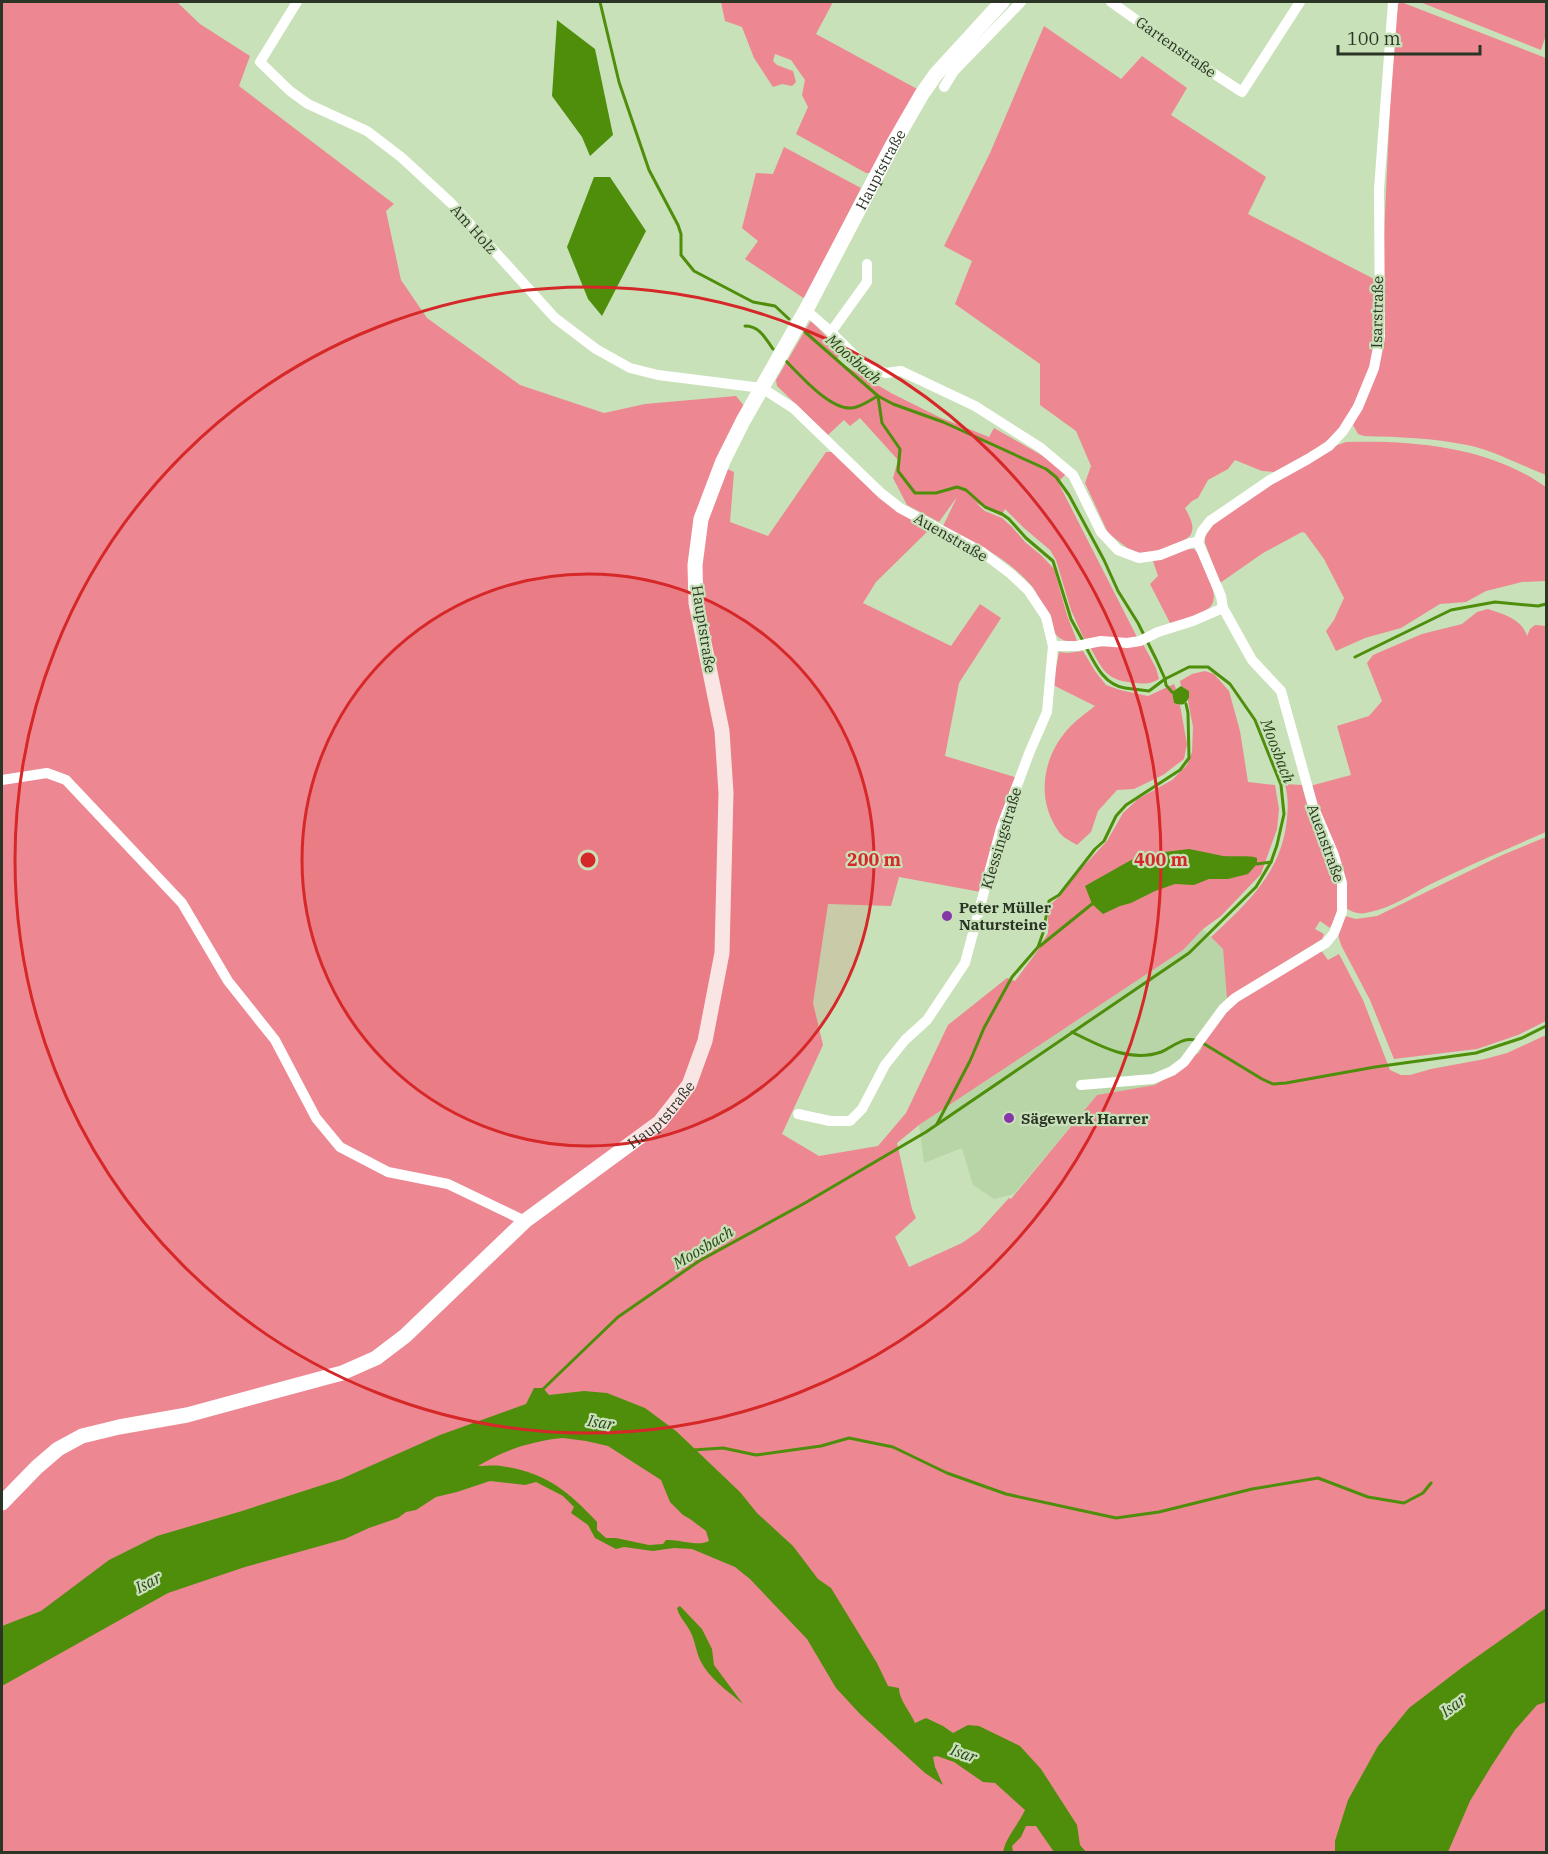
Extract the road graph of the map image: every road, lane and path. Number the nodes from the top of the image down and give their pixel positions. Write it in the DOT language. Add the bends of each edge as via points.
graph roads {
  1 [pos="297,2"];
  2 [pos="1002,2"];
  3 [pos="1021,2"];
  4 [pos="1111,2"];
  5 [pos="1300,2"];
  6 [pos="1393,2"];
  7 [pos="944,87"];
  8 [pos="867,264"];
  9 [pos="806,310"];
  10 [pos="831,332"];
  11 [pos="762,388"];
  12 [pos="1198,542"];
  13 [pos="1223,608"];
  14 [pos="1053,646"];
  15 [pos="2,780"];
  16 [pos="1081,1085"];
  17 [pos="798,1114"];
  18 [pos="525,1221"];
  19 [pos="2,1503"];
  1 -- 11 [label="street, Am Holz" via="260,62 308,104 367,131 401,157 451,203 555,318 596,349 630,368"];
  2 -- 9 [label="main road, Hauptstraße" via="922,94"];
  3 -- 7 [label="street" via="954,71"];
  4 -- 5 [label="street, Gartenstraße" via="1242,92"];
  6 -- 12 [label="street, Isarstraße" via="1379,189 1380,338 1374,369 1358,407 1329,446 1210,521"];
  8 -- 10 [label="street" via="867,282"];
  9 -- 10 [label="street"];
  9 -- 11 [label="main road, Hauptstraße"];
  10 -- 12 [label="street" via="874,369 886,373 901,371 975,406 1041,448 1073,475 1101,532 1118,550 1139,558"];
  11 -- 14 [label="street, Auenstraße" via="793,408 900,508 982,552 1011,574 1028,590 1046,618"];
  11 -- 18 [label="main road, Hauptstraße" via="713,485 701,519 695,565 696,603 722,731 726,792 722,953 705,1041 689,1085 660,1122"];
  12 -- 13 [label="street"];
  13 -- 14 [label="street" via="1145,639"];
  13 -- 16 [label="street, Auenstraße" via="1252,660 1281,691 1313,806 1342,883 1342,912 1326,943 1234,998 1184,1062 1172,1071 1154,1079"];
  14 -- 17 [label="street, Klessingstraße" via="1047,712 1001,828 965,963 927,1020 885,1065 862,1109 850,1121"];
  15 -- 18 [label="street" via="47,772 66,780 182,903 228,981 275,1040 316,1118 340,1147 388,1172 448,1184"];
  18 -- 19 [label="main road, Hauptstraße" via="405,1336 376,1358 342,1373 187,1415 82,1436 36,1467"];
}
